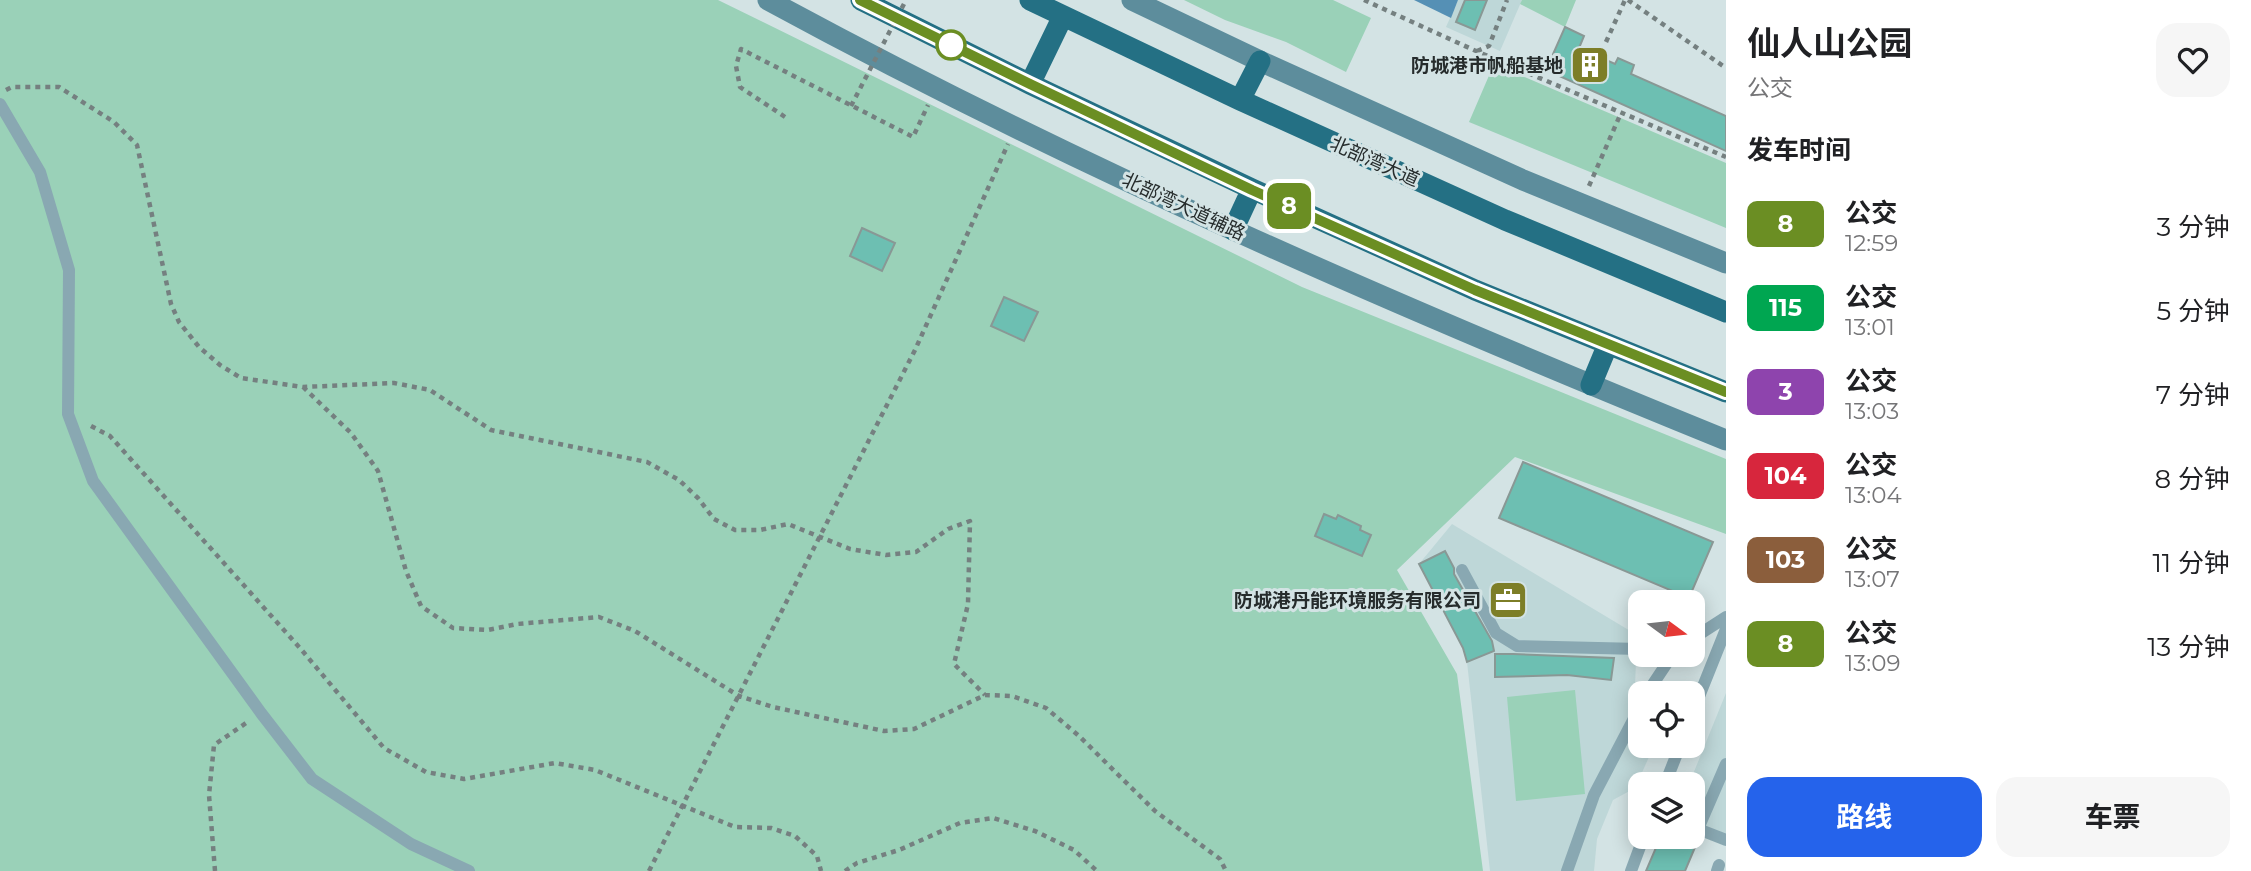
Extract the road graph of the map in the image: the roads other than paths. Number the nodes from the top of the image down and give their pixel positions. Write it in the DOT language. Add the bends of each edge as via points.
graph roads {
  1 [pos="768,0"];
  2 [pos="861,0"];
  3 [pos="1030,0"];
  4 [pos="1132,0"];
  5 [pos="1063,16"];
  6 [pos="1260,61"];
  7 [pos="1030,84"];
  8 [pos="1240,100"];
  9 [pos="0,104"];
  10 [pos="1252,190"];
  11 [pos="1233,230"];
  12 [pos="1726,263"];
  13 [pos="1726,312"];
  14 [pos="1608,344"];
  15 [pos="1591,386"];
  16 [pos="1726,393"];
  17 [pos="1726,440"];
  18 [pos="1462,570"];
  19 [pos="1726,617"];
  20 [pos="1726,629"];
  21 [pos="1705,631"];
  22 [pos="1628,649"];
  23 [pos="1705,682"];
  24 [pos="1628,730"];
  25 [pos="1726,764"];
  26 [pos="1726,841"];
  27 [pos="1639,849"];
  28 [pos="469,871"];
  29 [pos="1567,871"];
  30 [pos="1631,871"];
  1 -- 11 [label="main road, 北部湾大道辅路" via="1011,125"];
  2 -- 7 [label="highway"];
  3 -- 5 [label="highway, 北部湾大道"];
  4 -- 6 [label="main road"];
  5 -- 7 [label="highway"];
  5 -- 8 [label="highway, 北部湾大道"];
  6 -- 8 [label="highway"];
  6 -- 12 [label="main road" via="1523,180"];
  7 -- 10 [label="highway"];
  8 -- 13 [label="highway, 北部湾大道" via="1505,220"];
  9 -- 28 [label="lane" via="40,172 69,270 68,414 93,481 312,779 411,844"];
  10 -- 11 [label="highway"];
  10 -- 14 [label="highway"];
  11 -- 15 [label="main road, 北部湾大道辅路"];
  14 -- 15 [label="highway"];
  14 -- 16 [label="highway"];
  15 -- 17 [label="main road, 北部湾大道辅路"];
  18 -- 22 [label="lane" via="1496,633 1517,646"];
  19 -- 21 [label="lane"];
  20 -- 23 [label="lane"];
  24 -- 29 [label="lane" via="1594,795"];
  25 -- 26 [label="lane" via="1699,829"];
  27 -- 30 [label="lane"];
}
